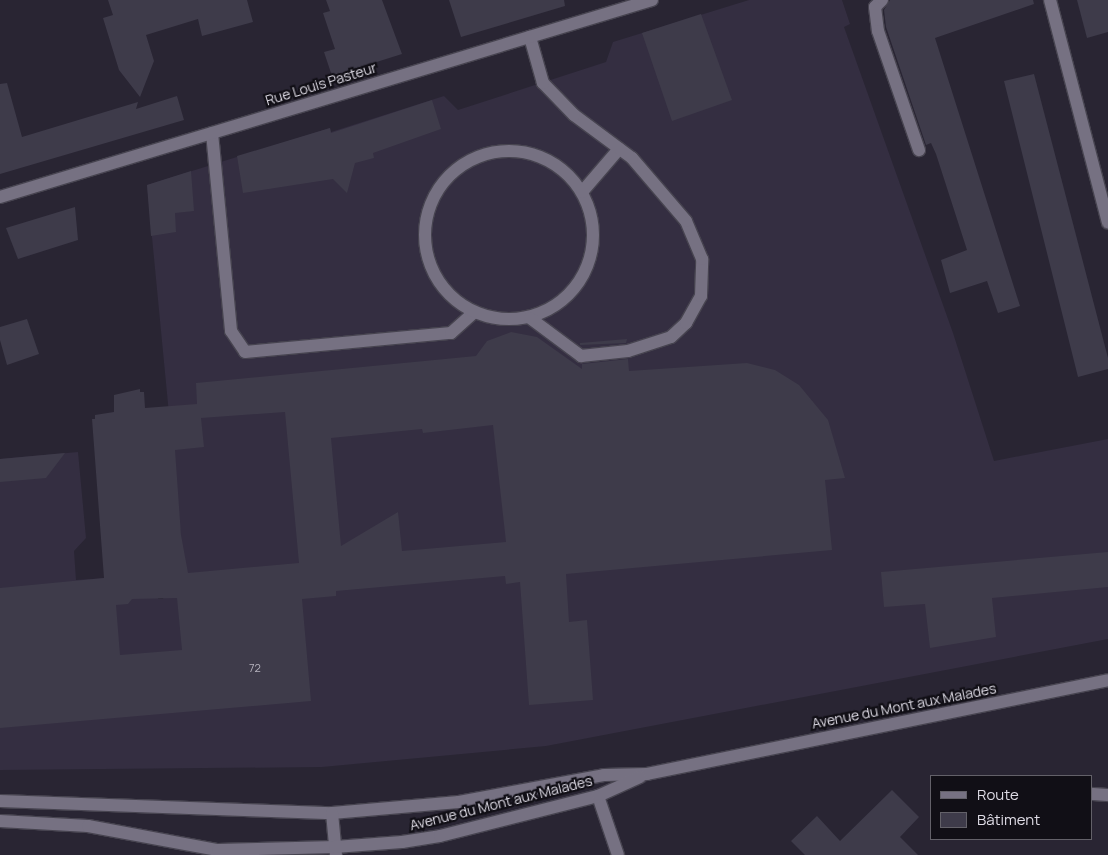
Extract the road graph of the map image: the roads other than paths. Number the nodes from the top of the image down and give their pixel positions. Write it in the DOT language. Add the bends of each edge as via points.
graph roads {
  1 [pos="652,0"];
  2 [pos="882,0"];
  3 [pos="1050,0"];
  4 [pos="530,37"];
  5 [pos="212,133"];
  6 [pos="619,148"];
  7 [pos="918,150"];
  8 [pos="582,192"];
  9 [pos="0,197"];
  10 [pos="1108,223"];
  11 [pos="473,313"];
  12 [pos="530,318"];
  13 [pos="1108,680"];
  14 [pos="647,774"];
  15 [pos="1093,794"];
  16 [pos="1108,795"];
  17 [pos="598,796"];
  18 [pos="0,801"];
  19 [pos="332,813"];
  20 [pos="0,821"];
  21 [pos="335,851"];
  22 [pos="618,855"];
  1 -- 4 [label="street, Rue Louis Pasteur"];
  2 -- 7 [label="street" via="875,7 878,31"];
  3 -- 10 [label="street"];
  4 -- 5 [label="street, Rue Louis Pasteur"];
  4 -- 6 [label="street" via="543,83 574,115"];
  5 -- 9 [label="street, Rue Louis Pasteur"];
  5 -- 11 [label="street" via="231,331 245,352 451,333"];
  6 -- 8 [label="street"];
  6 -- 12 [label="street" via="632,158 686,221 702,259 701,296 686,323 670,337 628,351 581,356"];
  8 -- 11 [label="street" via="563,170 538,155 510,150 482,155 456,168 433,198 426,216 424,246 438,281 450,296"];
  8 -- 12 [label="street" via="592,217 593,243 587,268 574,290 560,302"];
  11 -- 12 [label="street" via="502,320"];
  13 -- 14 [label="street, Avenue du Mont aux Malades"];
  14 -- 17 [label="street, Avenue du Mont aux Malades"];
  14 -- 19 [label="street, Avenue du Mont aux Malades" via="604,775 459,802"];
  15 -- 16 [label="street"];
  17 -- 21 [label="street, Avenue du Mont aux Malades" via="440,836"];
  17 -- 22 [label="street"];
  18 -- 19 [label="street, Avenue du Mont aux Malades"];
  19 -- 21 [label="street"];
  20 -- 21 [label="street, Avenue du Mont aux Malades" via="88,826 218,850"];
}
